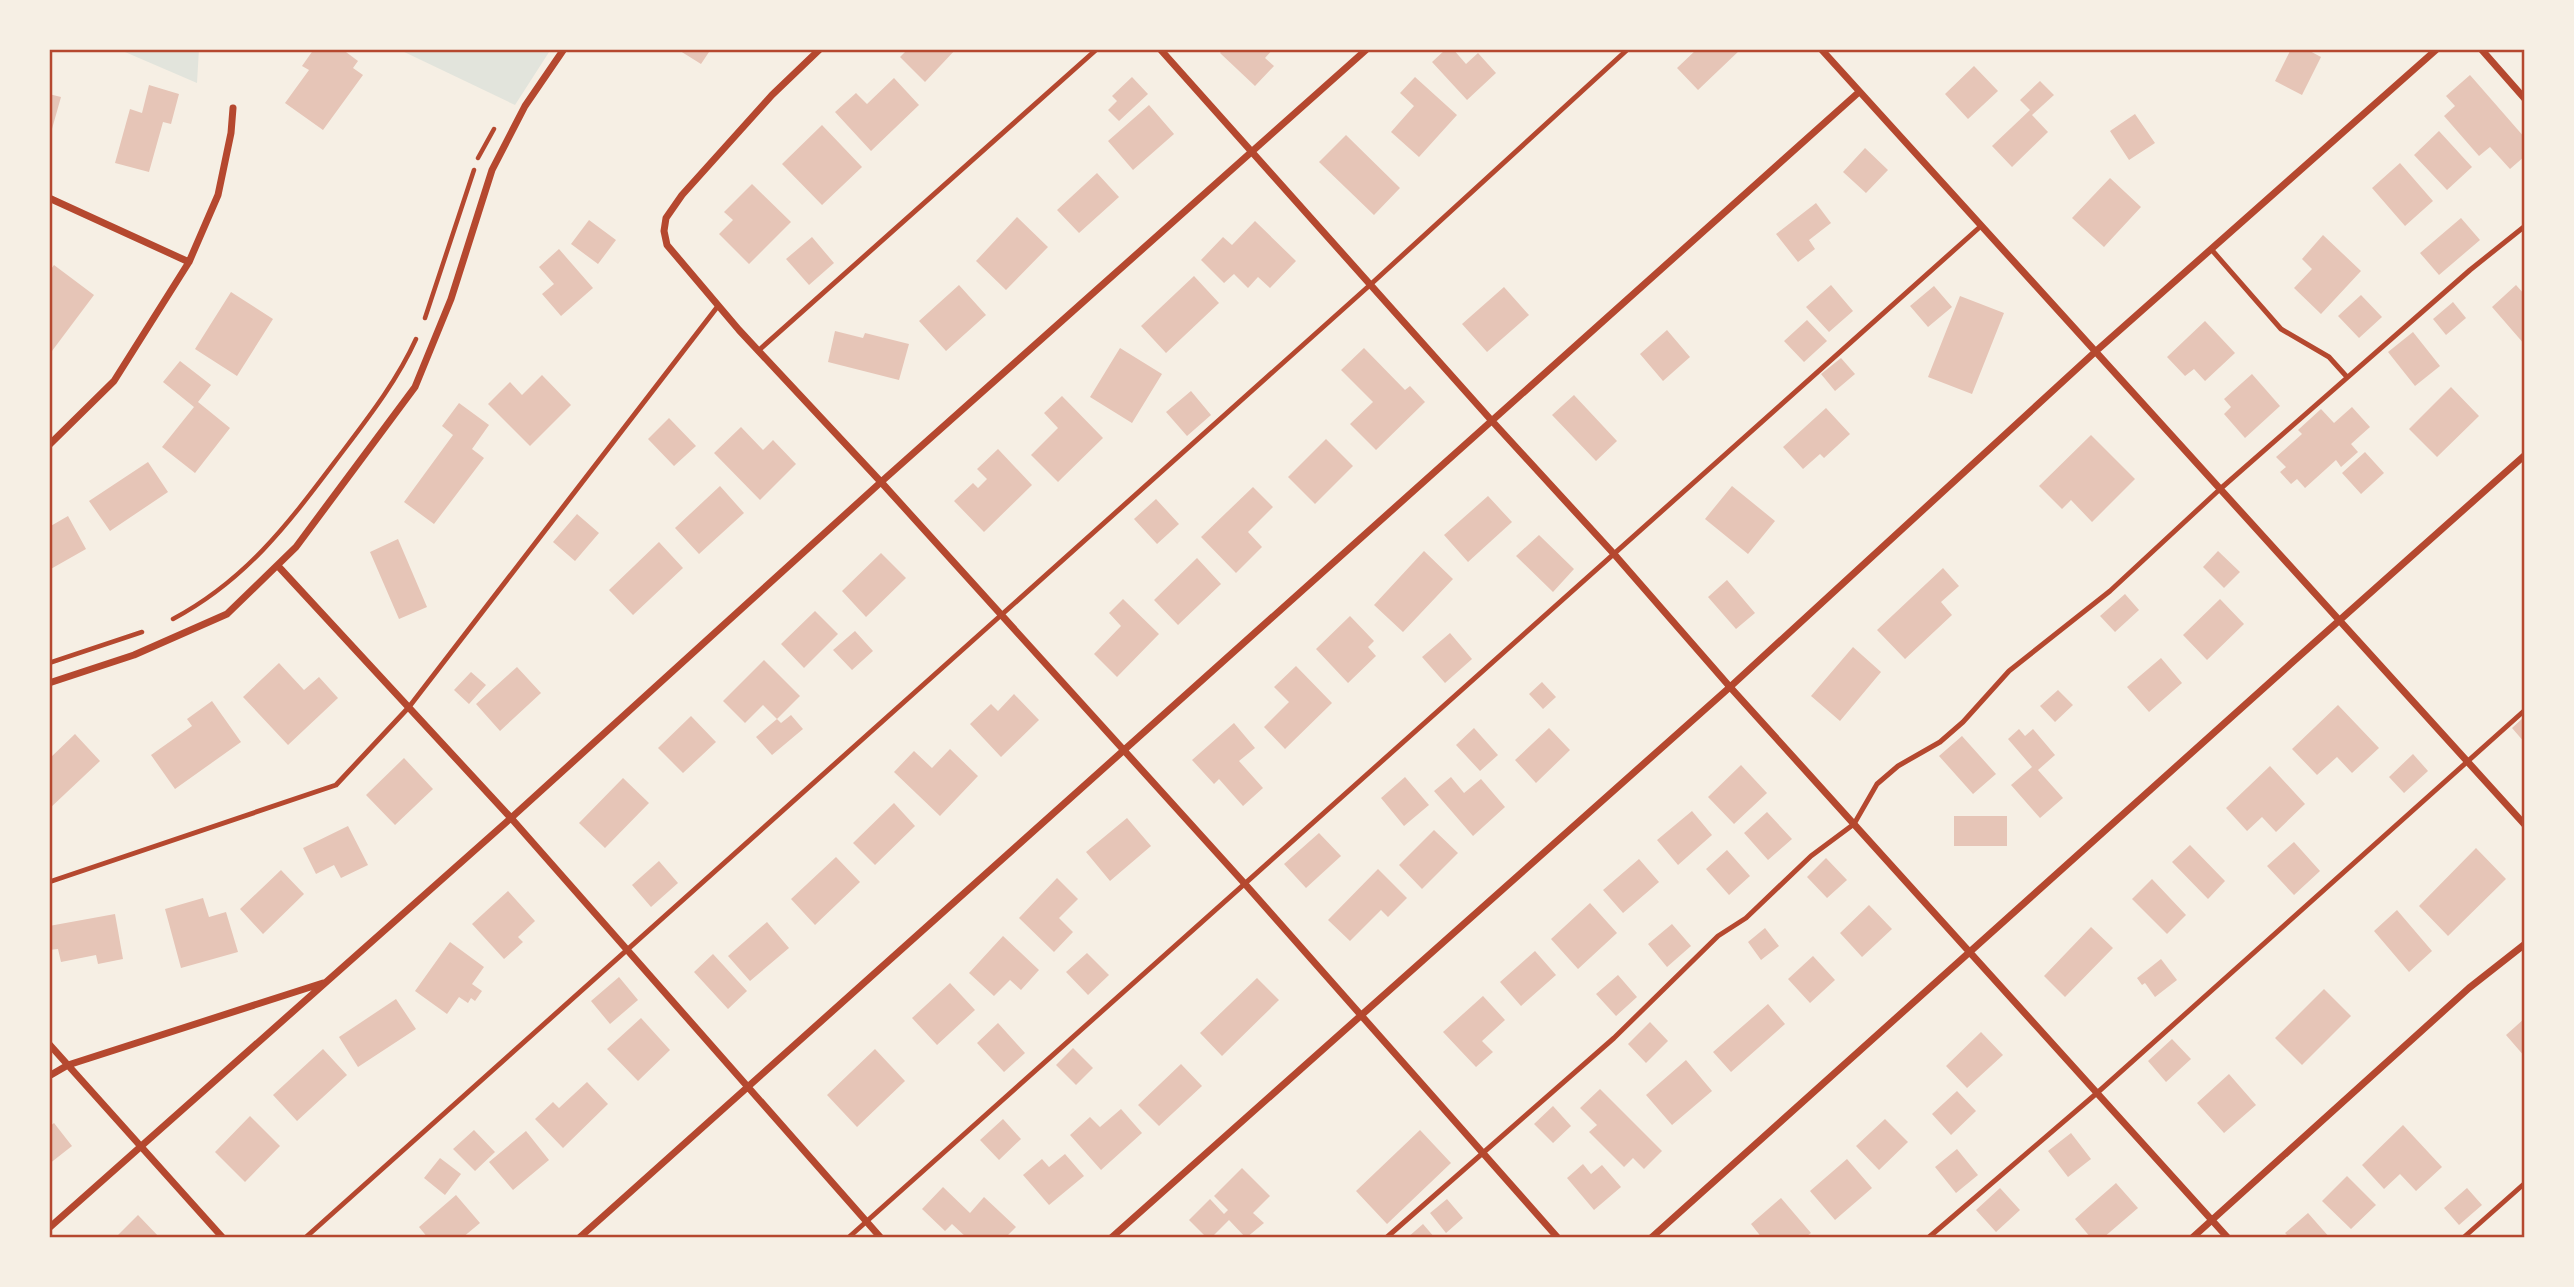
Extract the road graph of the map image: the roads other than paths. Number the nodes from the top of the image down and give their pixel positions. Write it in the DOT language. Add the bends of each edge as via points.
graph roads {
  1 [pos="564,49"];
  2 [pos="820,49"];
  3 [pos="1097,49"];
  4 [pos="1160,49"];
  5 [pos="1367,49"];
  6 [pos="1628,49"];
  7 [pos="1821,49"];
  8 [pos="2437,49"];
  9 [pos="2481,49"];
  10 [pos="1859,92"];
  11 [pos="2525,99"];
  12 [pos="233,108"];
  13 [pos="1251,153"];
  14 [pos="49,198"];
  15 [pos="1982,226"];
  16 [pos="2525,226"];
  17 [pos="2211,249"];
  18 [pos="189,262"];
  19 [pos="1370,285"];
  20 [pos="718,306"];
  21 [pos="758,351"];
  22 [pos="2095,352"];
  23 [pos="2347,377"];
  24 [pos="1492,421"];
  25 [pos="49,445"];
  26 [pos="2525,455"];
  27 [pos="881,482"];
  28 [pos="2219,490"];
  29 [pos="1614,554"];
  30 [pos="278,566"];
  31 [pos="1000,617"];
  32 [pos="2338,621"];
  33 [pos="49,683"];
  34 [pos="1730,687"];
  35 [pos="409,707"];
  36 [pos="2525,710"];
  37 [pos="1124,751"];
  38 [pos="2467,763"];
  39 [pos="512,818"];
  40 [pos="1854,824"];
  41 [pos="2525,825"];
  42 [pos="49,882"];
  43 [pos="1245,884"];
  44 [pos="2525,944"];
  45 [pos="627,948"];
  46 [pos="1971,954"];
  47 [pos="327,982"];
  48 [pos="1363,1016"];
  49 [pos="49,1044"];
  50 [pos="68,1065"];
  51 [pos="49,1076"];
  52 [pos="749,1086"];
  53 [pos="2097,1093"];
  54 [pos="140,1146"];
  55 [pos="1484,1153"];
  56 [pos="2525,1183"];
  57 [pos="2212,1220"];
  58 [pos="867,1221"];
  59 [pos="49,1228"];
  60 [pos="223,1238"];
  61 [pos="305,1238"];
  62 [pos="579,1238"];
  63 [pos="848,1238"];
  64 [pos="881,1238"];
  65 [pos="1111,1238"];
  66 [pos="1386,1238"];
  67 [pos="1558,1238"];
  68 [pos="1651,1238"];
  69 [pos="1928,1238"];
  70 [pos="2192,1238"];
  71 [pos="2228,1238"];
  72 [pos="2463,1238"];
  1 -- 30 [label="street" via="525,106 492,170 451,299 415,387"];
  2 -- 20 [label="street" via="763,104 666,218 667,245"];
  3 -- 21 [label="lane"];
  4 -- 13 [label="street"];
  5 -- 13 [label="street"];
  6 -- 19 [label="lane"];
  7 -- 10 [label="street"];
  8 -- 17 [label="street"];
  9 -- 11 [label="street"];
  10 -- 15 [label="street"];
  10 -- 24 [label="street"];
  12 -- 18 [label="street" via="218,195"];
  13 -- 19 [label="street"];
  13 -- 27 [label="street"];
  14 -- 18 [label="street"];
  15 -- 22 [label="street"];
  15 -- 29 [label="lane"];
  16 -- 23 [label="lane"];
  17 -- 22 [label="street"];
  17 -- 23 [label="lane" via="2281,329 2329,357"];
  18 -- 25 [label="street" via="114,381"];
  19 -- 24 [label="street"];
  19 -- 31 [label="lane"];
  20 -- 21 [label="street"];
  20 -- 35 [label="lane"];
  21 -- 27 [label="street"];
  22 -- 28 [label="street"];
  22 -- 34 [label="street"];
  23 -- 28 [label="lane"];
  24 -- 29 [label="street"];
  24 -- 37 [label="street"];
  26 -- 32 [label="street"];
  27 -- 31 [label="street"];
  27 -- 39 [label="street"];
  28 -- 32 [label="street"];
  28 -- 40 [label="lane" via="2110,591 2009,671 1940,742 1877,784"];
  29 -- 34 [label="street"];
  29 -- 43 [label="lane"];
  30 -- 33 [label="street" via="227,614 134,655"];
  30 -- 35 [label="street"];
  31 -- 37 [label="street"];
  31 -- 45 [label="lane"];
  32 -- 38 [label="street"];
  32 -- 46 [label="street"];
  34 -- 40 [label="street"];
  34 -- 48 [label="street"];
  35 -- 39 [label="street"];
  35 -- 42 [label="lane" via="336,785"];
  36 -- 38 [label="lane"];
  37 -- 43 [label="street"];
  37 -- 52 [label="street"];
  38 -- 41 [label="street"];
  38 -- 53 [label="lane"];
  39 -- 45 [label="street"];
  39 -- 47 [label="street"];
  40 -- 46 [label="street"];
  40 -- 55 [label="lane" via="1811,856 1746,918 1718,936 1614,1038"];
  43 -- 48 [label="street"];
  43 -- 58 [label="lane"];
  44 -- 57 [label="street" via="2469,988"];
  45 -- 52 [label="street"];
  45 -- 61 [label="lane"];
  46 -- 53 [label="street"];
  46 -- 68 [label="street"];
  47 -- 50 [label="street"];
  47 -- 54 [label="street"];
  48 -- 55 [label="street"];
  48 -- 65 [label="street"];
  49 -- 50 [label="street"];
  50 -- 51 [label="street"];
  50 -- 54 [label="street"];
  52 -- 58 [label="street"];
  52 -- 62 [label="street"];
  53 -- 57 [label="street"];
  53 -- 69 [label="lane"];
  54 -- 59 [label="street"];
  54 -- 60 [label="street"];
  55 -- 66 [label="lane"];
  55 -- 67 [label="street"];
  56 -- 72 [label="lane"];
  57 -- 70 [label="street"];
  57 -- 71 [label="street"];
  58 -- 63 [label="lane"];
  58 -- 64 [label="street"];
}
